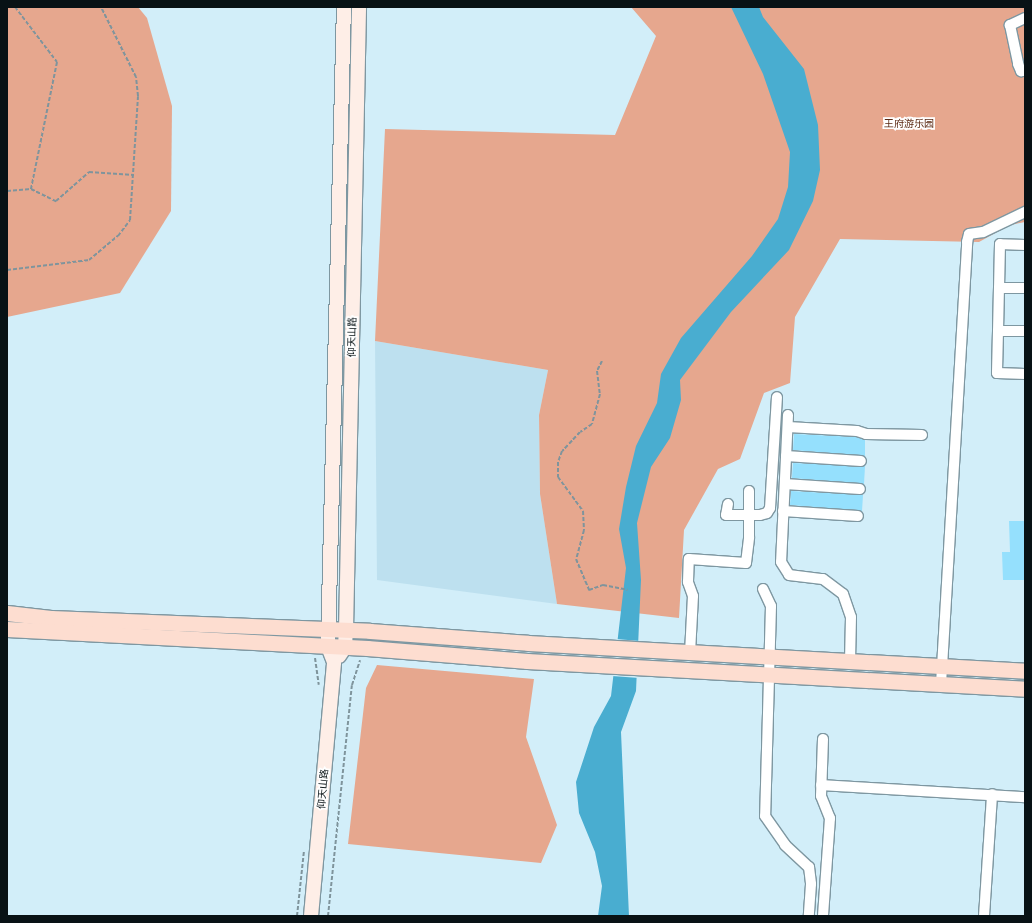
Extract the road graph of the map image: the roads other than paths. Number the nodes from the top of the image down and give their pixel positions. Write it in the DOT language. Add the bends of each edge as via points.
graph roads {
  1 [pos="344,7"];
  2 [pos="359,7"];
  3 [pos="1025,18"];
  4 [pos="1025,71"];
  5 [pos="1025,212"];
  6 [pos="1025,244"];
  7 [pos="999,288"];
  8 [pos="1025,288"];
  9 [pos="998,331"];
  10 [pos="1025,331"];
  11 [pos="1025,374"];
  12 [pos="777,397"];
  13 [pos="788,415"];
  14 [pos="788,427"];
  15 [pos="922,435"];
  16 [pos="786,456"];
  17 [pos="862,461"];
  18 [pos="785,484"];
  19 [pos="860,489"];
  20 [pos="749,491"];
  21 [pos="728,504"];
  22 [pos="783,511"];
  23 [pos="749,515"];
  24 [pos="858,516"];
  25 [pos="763,589"];
  26 [pos="7,613"];
  27 [pos="7,629"];
  28 [pos="328,629"];
  29 [pos="346,630"];
  30 [pos="328,646"];
  31 [pos="346,647"];
  32 [pos="686,653"];
  33 [pos="770,656"];
  34 [pos="850,661"];
  35 [pos="334,662"];
  36 [pos="943,666"];
  37 [pos="1025,671"];
  38 [pos="769,674"];
  39 [pos="941,684"];
  40 [pos="1025,689"];
  41 [pos="823,739"];
  42 [pos="821,785"];
  43 [pos="992,794"];
  44 [pos="1025,797"];
  45 [pos="312,916"];
  46 [pos="810,916"];
  47 [pos="823,916"];
  48 [pos="984,916"];
  1 -- 28 [label="main road, 仰天山路"];
  2 -- 29 [label="main road, 仰天山路"];
  3 -- 4 [label="street" via="1010,25 1018,64 1021,71"];
  5 -- 36 [label="street" via="983,232 969,234 967,242"];
  6 -- 7 [label="street" via="1000,244"];
  7 -- 8 [label="street"];
  7 -- 9 [label="street"];
  9 -- 10 [label="street"];
  9 -- 11 [label="street" via="997,374"];
  12 -- 23 [label="street" via="770,508 767,513"];
  13 -- 14 [label="street"];
  14 -- 15 [label="street" via="857,431 866,434"];
  14 -- 16 [label="street"];
  16 -- 17 [label="street"];
  16 -- 18 [label="street"];
  18 -- 19 [label="street"];
  18 -- 22 [label="street"];
  20 -- 23 [label="street"];
  21 -- 23 [label="street" via="726,515"];
  22 -- 24 [label="street"];
  22 -- 34 [label="street" via="781,562 789,575 823,579 843,594 851,617"];
  23 -- 32 [label="street" via="746,563 689,559 688,582 693,596"];
  25 -- 33 [label="street" via="771,606"];
  26 -- 28 [label="main road" via="51,618"];
  27 -- 30 [label="main road"];
  28 -- 29 [label="main road"];
  28 -- 30 [label="main road, 仰天山路"];
  29 -- 31 [label="main road, 仰天山路"];
  29 -- 32 [label="main road"];
  30 -- 31 [label="main road"];
  30 -- 35 [label="main road, 仰天山路"];
  31 -- 35 [label="main road"];
  31 -- 38 [label="main road" via="527,661"];
  32 -- 33 [label="main road"];
  33 -- 34 [label="main road"];
  33 -- 38 [label="street"];
  34 -- 36 [label="main road"];
  35 -- 45 [label="main road, 仰天山路"];
  36 -- 37 [label="main road"];
  36 -- 39 [label="street"];
  38 -- 39 [label="main road"];
  38 -- 46 [label="street" via="765,816 785,845 809,868 812,884"];
  39 -- 40 [label="main road"];
  41 -- 42 [label="street"];
  42 -- 43 [label="street"];
  42 -- 47 [label="street" via="830,818"];
  43 -- 44 [label="street"];
  43 -- 48 [label="street"];
}
